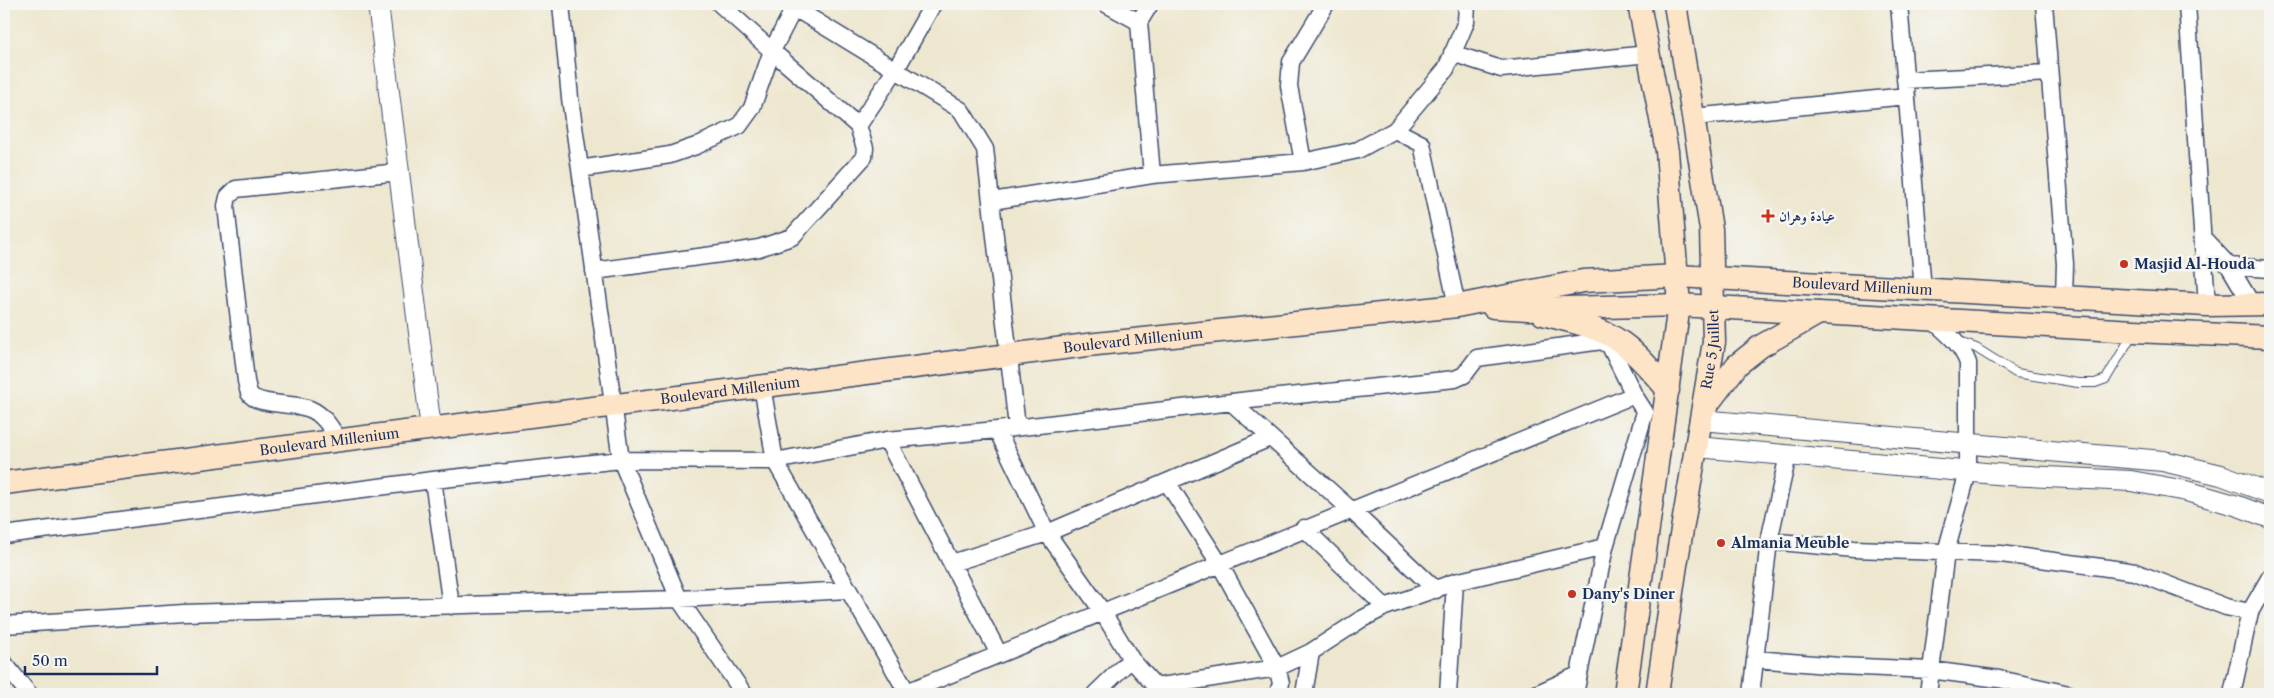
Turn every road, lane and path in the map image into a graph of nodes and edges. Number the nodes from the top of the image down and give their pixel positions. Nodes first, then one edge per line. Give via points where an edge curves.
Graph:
1 (378, 4) edge
2 (561, 4) edge
3 (720, 4) edge
4 (933, 4) edge
5 (1106, 4) edge
6 (1150, 4) edge
7 (1326, 4) edge
8 (1467, 4) edge
9 (1639, 4) edge
10 (1676, 4) edge
11 (1899, 4) edge
12 (2044, 4) edge
13 (2187, 4) edge
14 (791, 6) edge
15 (1139, 22) junction
16 (772, 52) junction
17 (1452, 53) junction
18 (1648, 54) junction
19 (896, 69) junction
20 (2050, 72) junction
21 (1906, 88) junction
22 (1693, 117) junction
23 (858, 126) junction
24 (1395, 130) junction
25 (1303, 162) junction
26 (580, 169) junction
27 (399, 172) junction
28 (1152, 176) junction
29 (992, 201) junction
30 (2203, 238) junction
31 (2230, 266) junction
32 (2270, 269) edge
33 (594, 271) junction
34 (1677, 276) junction
35 (1712, 278) junction
36 (1922, 290) junction
37 (2064, 296) junction
38 (1679, 305) junction
39 (2207, 305) junction
40 (2262, 305) edge
41 (1458, 306) junction
42 (1713, 306) junction
43 (1528, 309) junction
44 (1819, 313) junction
45 (1932, 320) junction
46 (2134, 331) junction
47 (2270, 336) edge
48 (1956, 341) junction
49 (1007, 355) junction
50 (762, 386) junction
51 (1634, 394) junction
52 (1231, 402) junction
53 (613, 405) junction
54 (1659, 405) junction
55 (1702, 415) junction
56 (1017, 427) junction
57 (431, 428) junction
58 (997, 430) junction
59 (1270, 438) junction
60 (339, 440) junction
61 (887, 440) junction
62 (1967, 443) junction
63 (1696, 447) junction
64 (1788, 455) junction
65 (621, 460) junction
66 (775, 461) junction
67 (1968, 472) junction
68 (433, 480) junction
69 (1167, 482) junction
70 (4, 483) edge
71 (2270, 493) edge
72 (1350, 509) junction
73 (2270, 518) edge
74 (1304, 528) junction
75 (1047, 533) junction
76 (4, 535) edge
77 (1769, 542) junction
78 (1605, 547) junction
79 (1946, 552) junction
80 (952, 563) junction
81 (1218, 563) junction
82 (2270, 577) edge
83 (1456, 582) junction
84 (848, 590) junction
85 (1436, 590) junction
86 (679, 599) junction
87 (451, 606) junction
88 (1385, 607) junction
89 (1102, 611) junction
90 (2250, 612) junction
91 (4, 625) edge
92 (1311, 652) junction
93 (999, 654) junction
94 (1131, 659) junction
95 (1755, 659) junction
96 (4, 663) edge
97 (1277, 668) junction
98 (1930, 670) junction
99 (1578, 675) junction
100 (1159, 691) edge
101 (907, 693) edge
102 (29, 694) edge
103 (744, 694) edge
104 (1095, 694) edge
105 (1278, 694) edge
106 (1304, 694) edge
107 (1448, 694) edge
108 (1536, 694) edge
109 (1575, 694) edge
110 (1625, 694) edge
111 (1658, 694) edge
112 (1751, 694) edge
113 (1928, 694) edge
114 (2069, 694) edge
115 (2232, 694) edge

1 - 27 street
2 - 26 street
3 - 16 street
4 - 19 street
5 - 15 street
6 - 15 street
7 - 25 street via 1291,62 1289,86
8 - 17 street via 1466,22
9 - 18 main road
10 - 22 main road, Rue 5 Juillet
11 - 21 street
12 - 20 street
13 - 30 street
14 - 16 street
14 - 19 street
15 - 28 street
16 - 23 street
16 - 26 street via 752,108 739,126 670,154
17 - 18 street via 1501,69
17 - 24 street via 1446,69
18 - 34 main road via 1667,151
19 - 23 street
19 - 29 street via 961,110 986,149
20 - 21 street
20 - 37 street via 2065,264
21 - 22 street
21 - 36 street
22 - 35 main road, Rue 5 Juillet via 1711,229
23 - 33 street via 865,148 864,157 792,237 759,248
24 - 25 street via 1358,150
24 - 41 street via 1422,144
25 - 28 street
26 - 33 street
27 - 57 street
27 - 60 street via 236,189 228,196 227,221 250,393 264,402 309,408 325,419
28 - 29 street
29 - 49 street
30 - 31 street
30 - 39 street
31 - 32 street
31 - 40 street
33 - 53 street
34 - 35 main road, Boulevard Millenium
34 - 38 main road
34 - 41 main road, Boulevard Millenium via 1584,281
35 - 36 main road, Boulevard Millenium
35 - 42 main road, Rue 5 Juillet
36 - 37 main road, Boulevard Millenium
37 - 39 main road, Boulevard Millenium
38 - 42 main road, Boulevard Millenium
38 - 43 main road, Boulevard Millenium
38 - 54 main road
39 - 40 main road, Boulevard Millenium
41 - 43 main road, Boulevard Millenium
41 - 49 main road, Boulevard Millenium
42 - 44 main road, Boulevard Millenium
42 - 55 main road, Rue 5 Juillet via 1714,342
43 - 54 main road via 1621,342 1639,358
44 - 45 main road, Boulevard Millenium
44 - 55 main road via 1761,346 1737,365
45 - 46 main road, Boulevard Millenium
45 - 48 street
46 - 47 main road, Boulevard Millenium
46 - 48 lane via 2106,379 2094,383 2016,374 1976,348
48 - 62 street via 1964,350 1968,364
49 - 50 main road, Boulevard Millenium
49 - 56 street
50 - 53 main road, Boulevard Millenium
50 - 66 street
51 - 52 street via 1610,346 1602,340 1477,358 1464,375 1455,379
51 - 54 street
51 - 72 street
52 - 56 street
52 - 59 street
53 - 57 main road, Boulevard Millenium
53 - 65 street
54 - 78 street
54 - 110 main road
55 - 62 street
55 - 63 main road, Rue 5 Juillet
56 - 58 street
57 - 60 main road, Boulevard Millenium
58 - 61 street
58 - 75 street
59 - 69 street
59 - 72 street
60 - 70 main road, Boulevard Millenium
61 - 66 street
61 - 80 street
62 - 67 street
62 - 71 street via 2163,461
63 - 64 street
63 - 111 main road, Rue 5 Juillet
64 - 67 street
64 - 77 street
65 - 66 street
65 - 68 street
65 - 86 street
66 - 84 street
67 - 73 street via 2131,480 2186,491
67 - 79 street
68 - 76 street
68 - 87 street
69 - 75 street
69 - 81 street
72 - 74 street
72 - 85 street
74 - 81 street
74 - 88 street
75 - 80 street
75 - 89 street
77 - 79 street
77 - 95 street
78 - 83 street
78 - 99 street
79 - 90 street via 2001,554 2135,572 2226,607
79 - 98 street
80 - 93 street
81 - 89 street
81 - 97 street
82 - 90 street
83 - 85 street
83 - 107 street
84 - 86 street
84 - 101 street
85 - 88 street
86 - 87 street
86 - 103 street
87 - 91 street via 184,613
88 - 92 street
89 - 93 street
89 - 94 street
90 - 115 street
92 - 97 street
92 - 106 street
93 - 101 street
94 - 100 street
94 - 104 street
95 - 98 street
95 - 112 street
96 - 102 street
97 - 100 street
97 - 105 street via 1281,683
98 - 113 street
98 - 114 street via 1999,679
99 - 108 street
99 - 109 street

